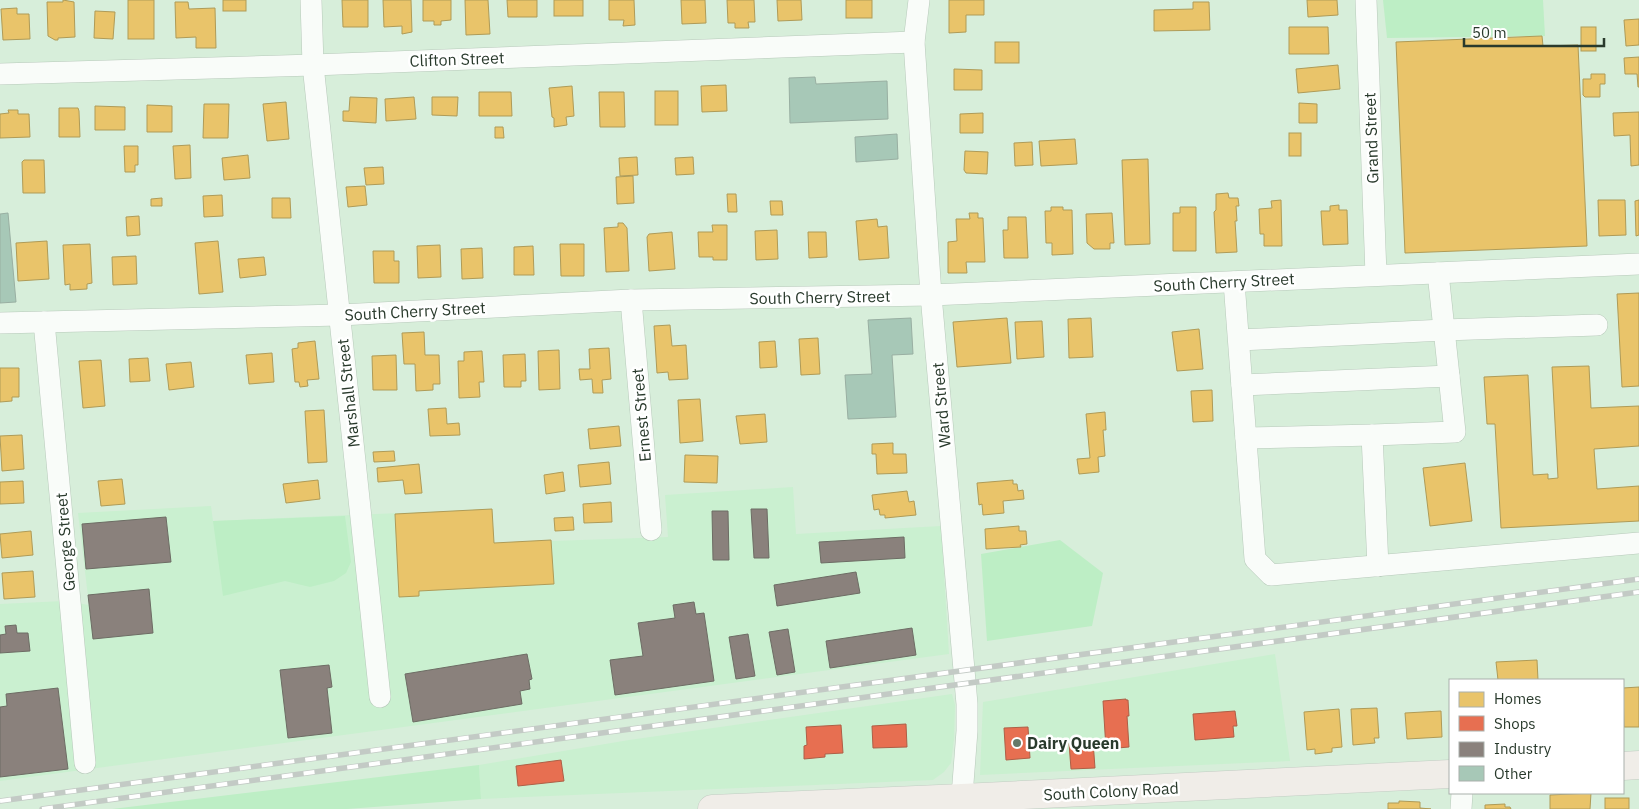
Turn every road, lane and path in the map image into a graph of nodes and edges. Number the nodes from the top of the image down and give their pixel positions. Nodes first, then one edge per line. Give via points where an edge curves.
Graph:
1 (311, 0) edge
2 (919, 0) edge
3 (1366, 0) edge
4 (914, 42) junction
5 (312, 65) junction
6 (0, 74) edge
7 (1639, 264) edge
8 (1438, 272) junction
9 (1376, 275) junction
10 (1234, 282) junction
11 (932, 295) junction
12 (632, 300) junction
13 (340, 314) junction
14 (44, 322) junction
15 (0, 323) edge
16 (1597, 326) dead end
17 (1444, 330) junction
18 (1239, 340) junction
19 (1449, 376) junction
20 (1242, 385) junction
21 (1372, 435) junction
22 (1246, 438) junction
23 (652, 530) dead end
24 (1639, 543) edge
25 (1378, 566) junction
26 (380, 697) dead end
27 (86, 763) dead end
28 (1639, 765) edge
29 (1624, 766) edge
30 (1449, 774) edge
31 (1462, 794) edge
32 (961, 804) edge
33 (761, 808) edge
34 (712, 809) edge
35 (1461, 809) edge

1 - 5 street, Marshall Street
2 - 4 street, Ward Street
3 - 9 street, Grand Street
4 - 5 street, Clifton Street
4 - 11 street, Ward Street
5 - 6 street, Clifton Street
5 - 13 street, Marshall Street
7 - 8 street, South Cherry Street
8 - 9 street, South Cherry Street
8 - 17 street
9 - 10 street, South Cherry Street
10 - 11 street, South Cherry Street
10 - 18 street
11 - 12 street, South Cherry Street
11 - 32 street, Ward Street via 967,704
12 - 13 street, South Cherry Street
12 - 23 street, Ernest Street
13 - 14 street, South Cherry Street
13 - 26 street, Marshall Street
14 - 15 street, South Cherry Street
14 - 27 street, George Street
16 - 17 street
17 - 18 street
17 - 19 street
18 - 20 street
19 - 20 street
19 - 21 street via 1455,432
20 - 22 street
21 - 22 street
21 - 25 street
22 - 25 street via 1255,559 1271,575
24 - 25 street
28 - 29 main road
30 - 32 main road, South Colony Road
31 - 35 street
32 - 33 main road, South Colony Road
33 - 34 main road, South Colony Road

